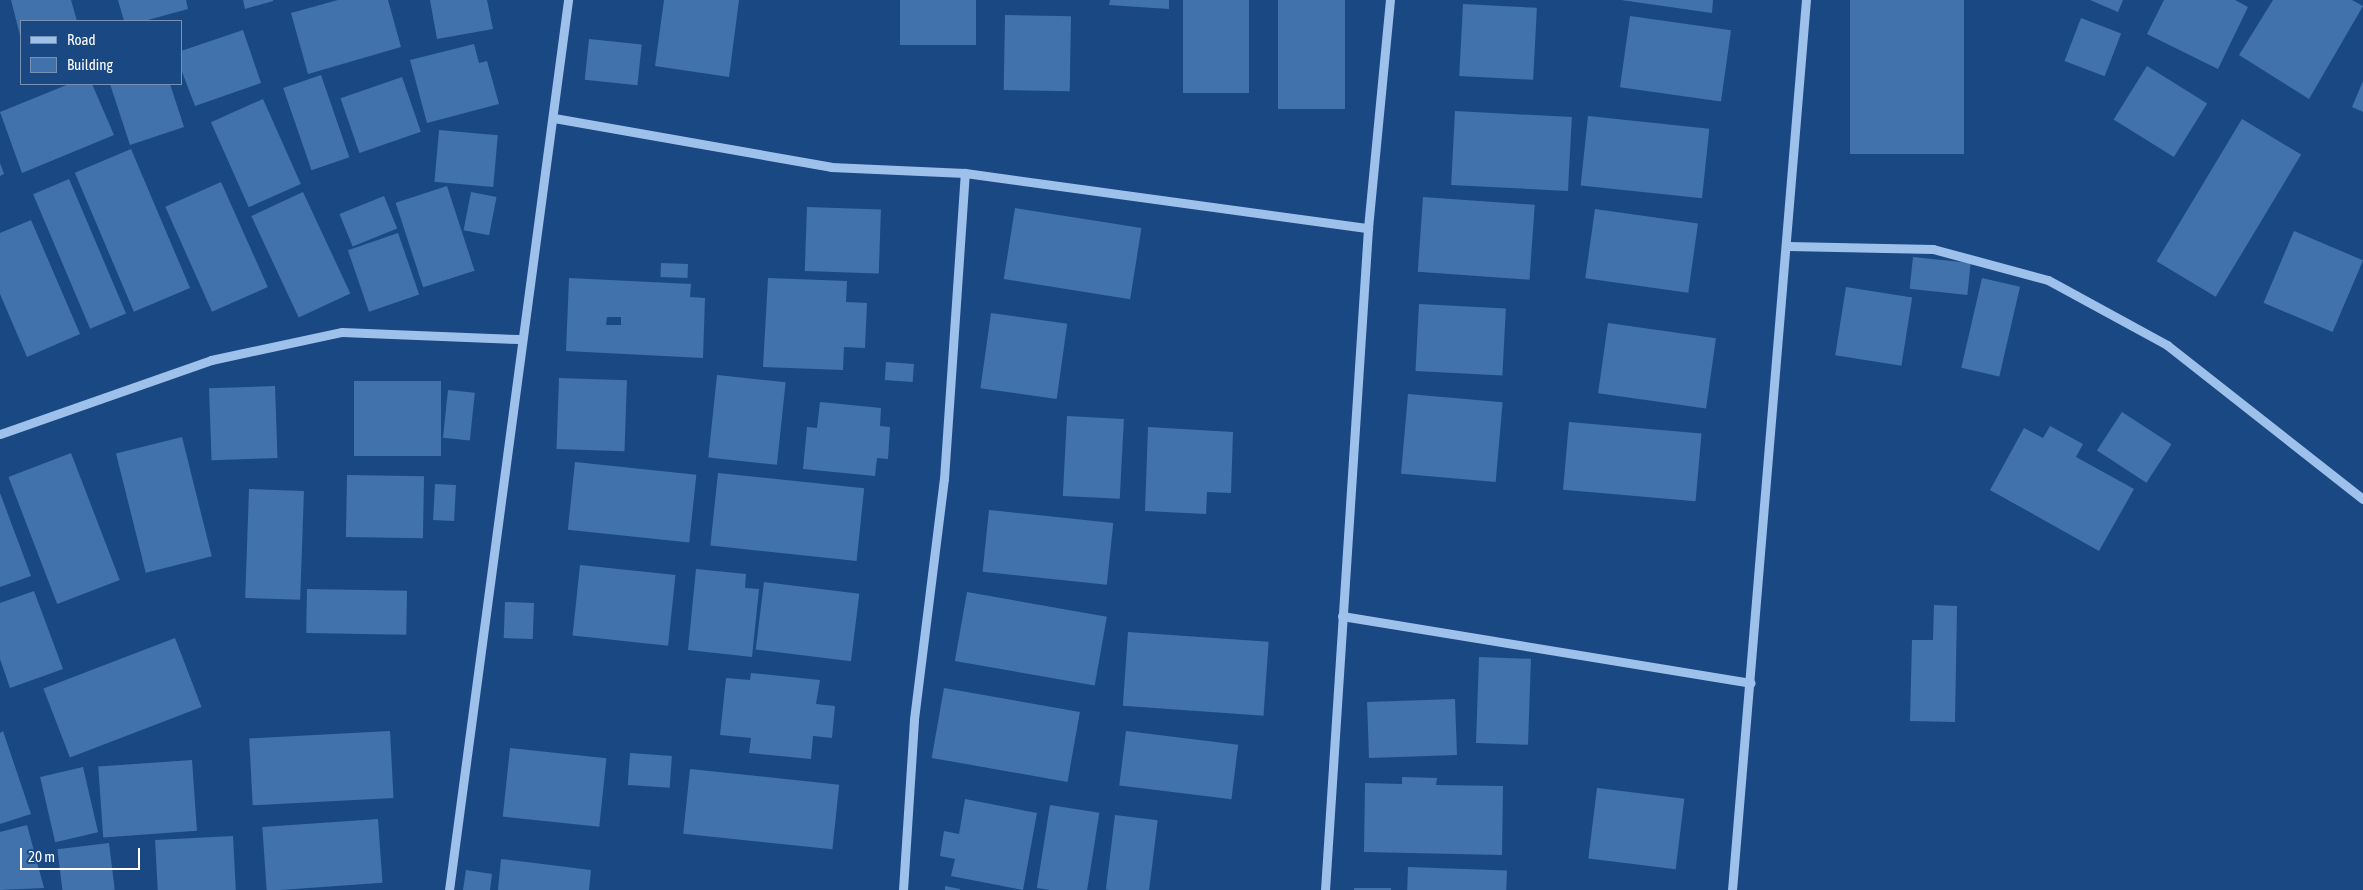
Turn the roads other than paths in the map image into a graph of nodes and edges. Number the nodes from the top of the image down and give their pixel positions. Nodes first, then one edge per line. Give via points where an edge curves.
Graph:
1 (568, 0) edge
2 (1390, 0) edge
3 (1806, 0) edge
4 (554, 118) junction
5 (965, 173) junction
6 (1368, 228) junction
7 (1788, 246) junction
8 (519, 339) junction
9 (0, 434) edge
10 (2363, 499) edge
11 (1342, 616) junction
12 (1751, 683) junction
13 (449, 890) edge
14 (903, 890) edge
15 (1325, 890) edge
16 (1732, 890) edge

1 - 4 street
2 - 6 street
3 - 7 street
4 - 5 street via 831,167
4 - 8 street
5 - 6 street
5 - 14 street via 944,479 914,719
6 - 11 street
7 - 10 street via 1933,249 2048,280 2166,345
7 - 12 street
8 - 9 street via 342,332 210,360
8 - 13 street
11 - 12 street
11 - 15 street
12 - 16 street

